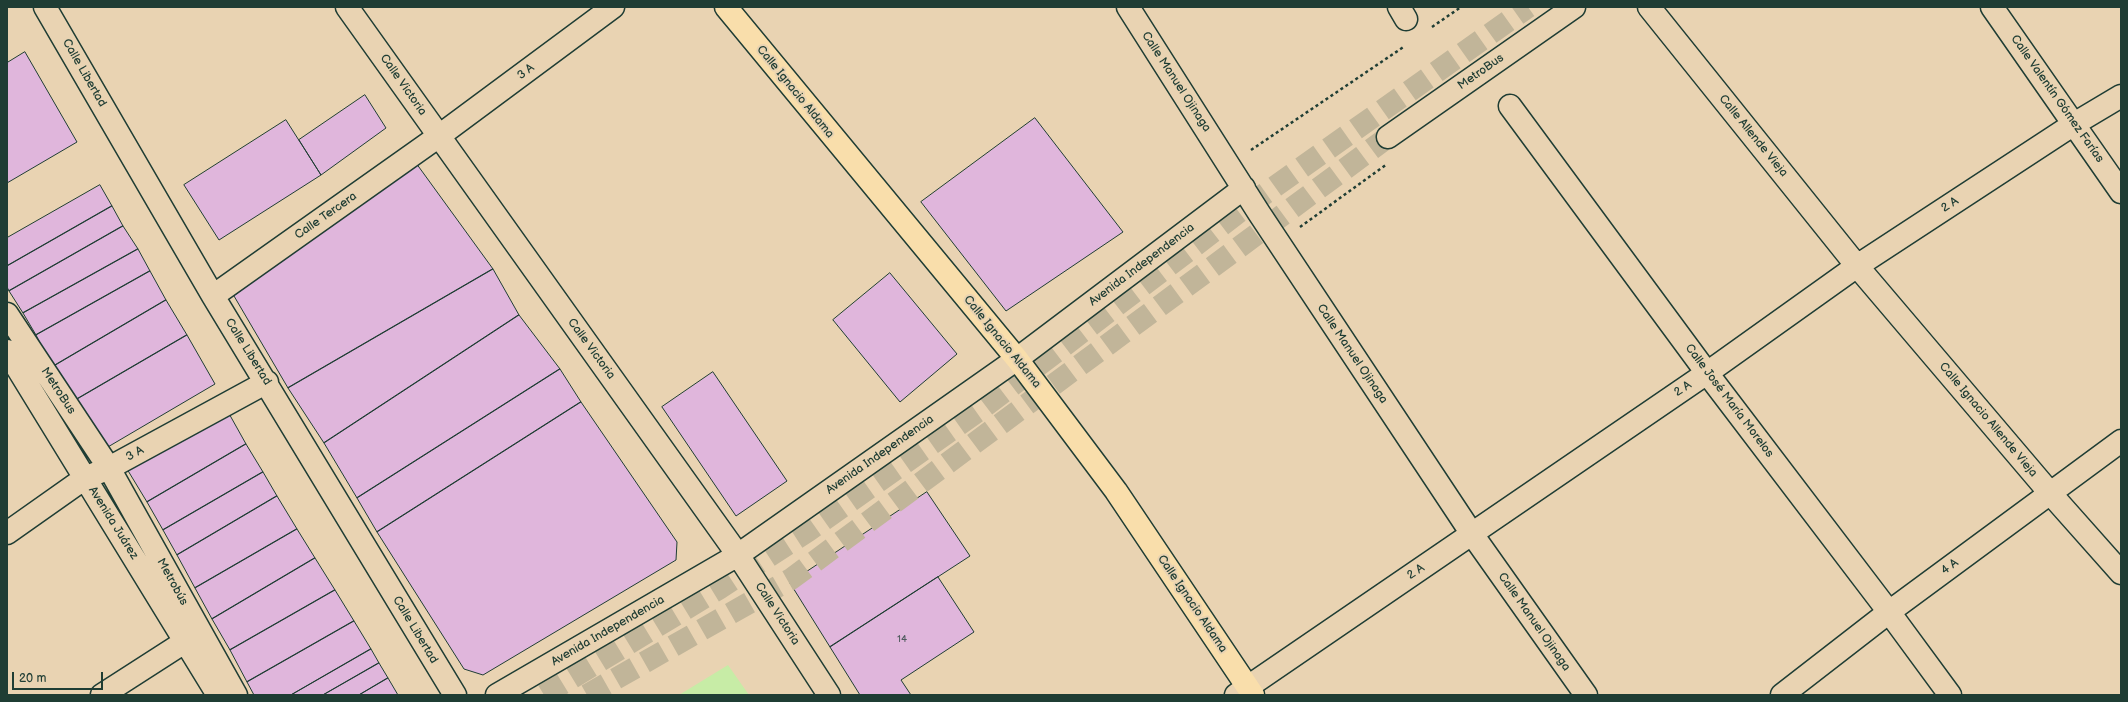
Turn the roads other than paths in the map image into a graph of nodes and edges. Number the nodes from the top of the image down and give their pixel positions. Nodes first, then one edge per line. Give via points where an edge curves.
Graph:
1 (45, 7) edge
2 (347, 7) edge
3 (612, 7) edge
4 (726, 7) edge
5 (1128, 7) edge
6 (1574, 7) edge
7 (1649, 7) edge
8 (1992, 7) edge
9 (2121, 96) edge
10 (1510, 106) dead end
11 (2074, 124) junction
12 (439, 136) junction
13 (1388, 138) tunnel mouth
14 (1244, 188) junction
15 (2121, 192) edge
16 (1857, 266) junction
17 (214, 296) junction
18 (7, 314) edge
19 (7, 351) edge
20 (1017, 358) junction
21 (1707, 373) junction
22 (267, 382) junction
23 (2121, 441) edge
24 (109, 468) junction
25 (85, 478) junction
26 (2050, 493) junction
27 (7, 533) edge
28 (1472, 534) junction
29 (738, 555) junction
30 (2121, 573) edge
31 (1889, 612) junction
32 (186, 641) junction
33 (1246, 692) edge
34 (102, 695) edge
35 (218, 695) edge
36 (236, 695) edge
37 (454, 695) edge
38 (497, 695) edge
39 (829, 695) edge
40 (1586, 695) edge
41 (1782, 695) edge
42 (1950, 695) edge

1 - 17 street, Calle Libertad
2 - 12 street, Calle Victoria
3 - 12 street, 3 A
4 - 20 main road, Calle Ignacio Aldama
5 - 14 street, Calle Manuel Ojinaga
6 - 13 street, MetroBus
7 - 16 street, Calle Allende Vieja
8 - 11 street, Calle Valentín Gómez Farías
9 - 11 street, 2 A
10 - 21 street, Calle José María Morelos
11 - 15 street, Calle Valentín Gómez Farías
11 - 16 street, 2 A
12 - 17 street, Calle Tercera
12 - 29 street, Calle Victoria
14 - 20 street, Avenida Independencia
14 - 28 street, Calle Manuel Ojinaga
16 - 21 street, 2 A
16 - 26 street, Calle Ignacio Allende Vieja
17 - 22 street, Calle Libertad
18 - 24 street, MetroBus
19 - 25 street, Avenida Juárez
20 - 29 street, Avenida Independencia
20 - 33 main road, Calle Ignacio Aldama via 1116,491
21 - 28 street, 2 A
21 - 31 street, Calle José María Morelos
22 - 24 street, 3 A
22 - 37 street, Calle Libertad
23 - 26 street, 4 A
24 - 25 street, 3 A
24 - 36 street, Metrobús
25 - 27 street, 3 A
25 - 32 street, Avenida Juárez
26 - 30 street, Calle Ignacio Allende Vieja
26 - 31 street, 4 A
28 - 33 street, 2 A
28 - 40 street, Calle Manuel Ojinaga
29 - 38 street, Avenida Independencia
29 - 39 street, Calle Victoria
31 - 41 street, 4 A
31 - 42 street, Calle José María Morelos
32 - 34 street
32 - 35 street, Avenida Juárez

